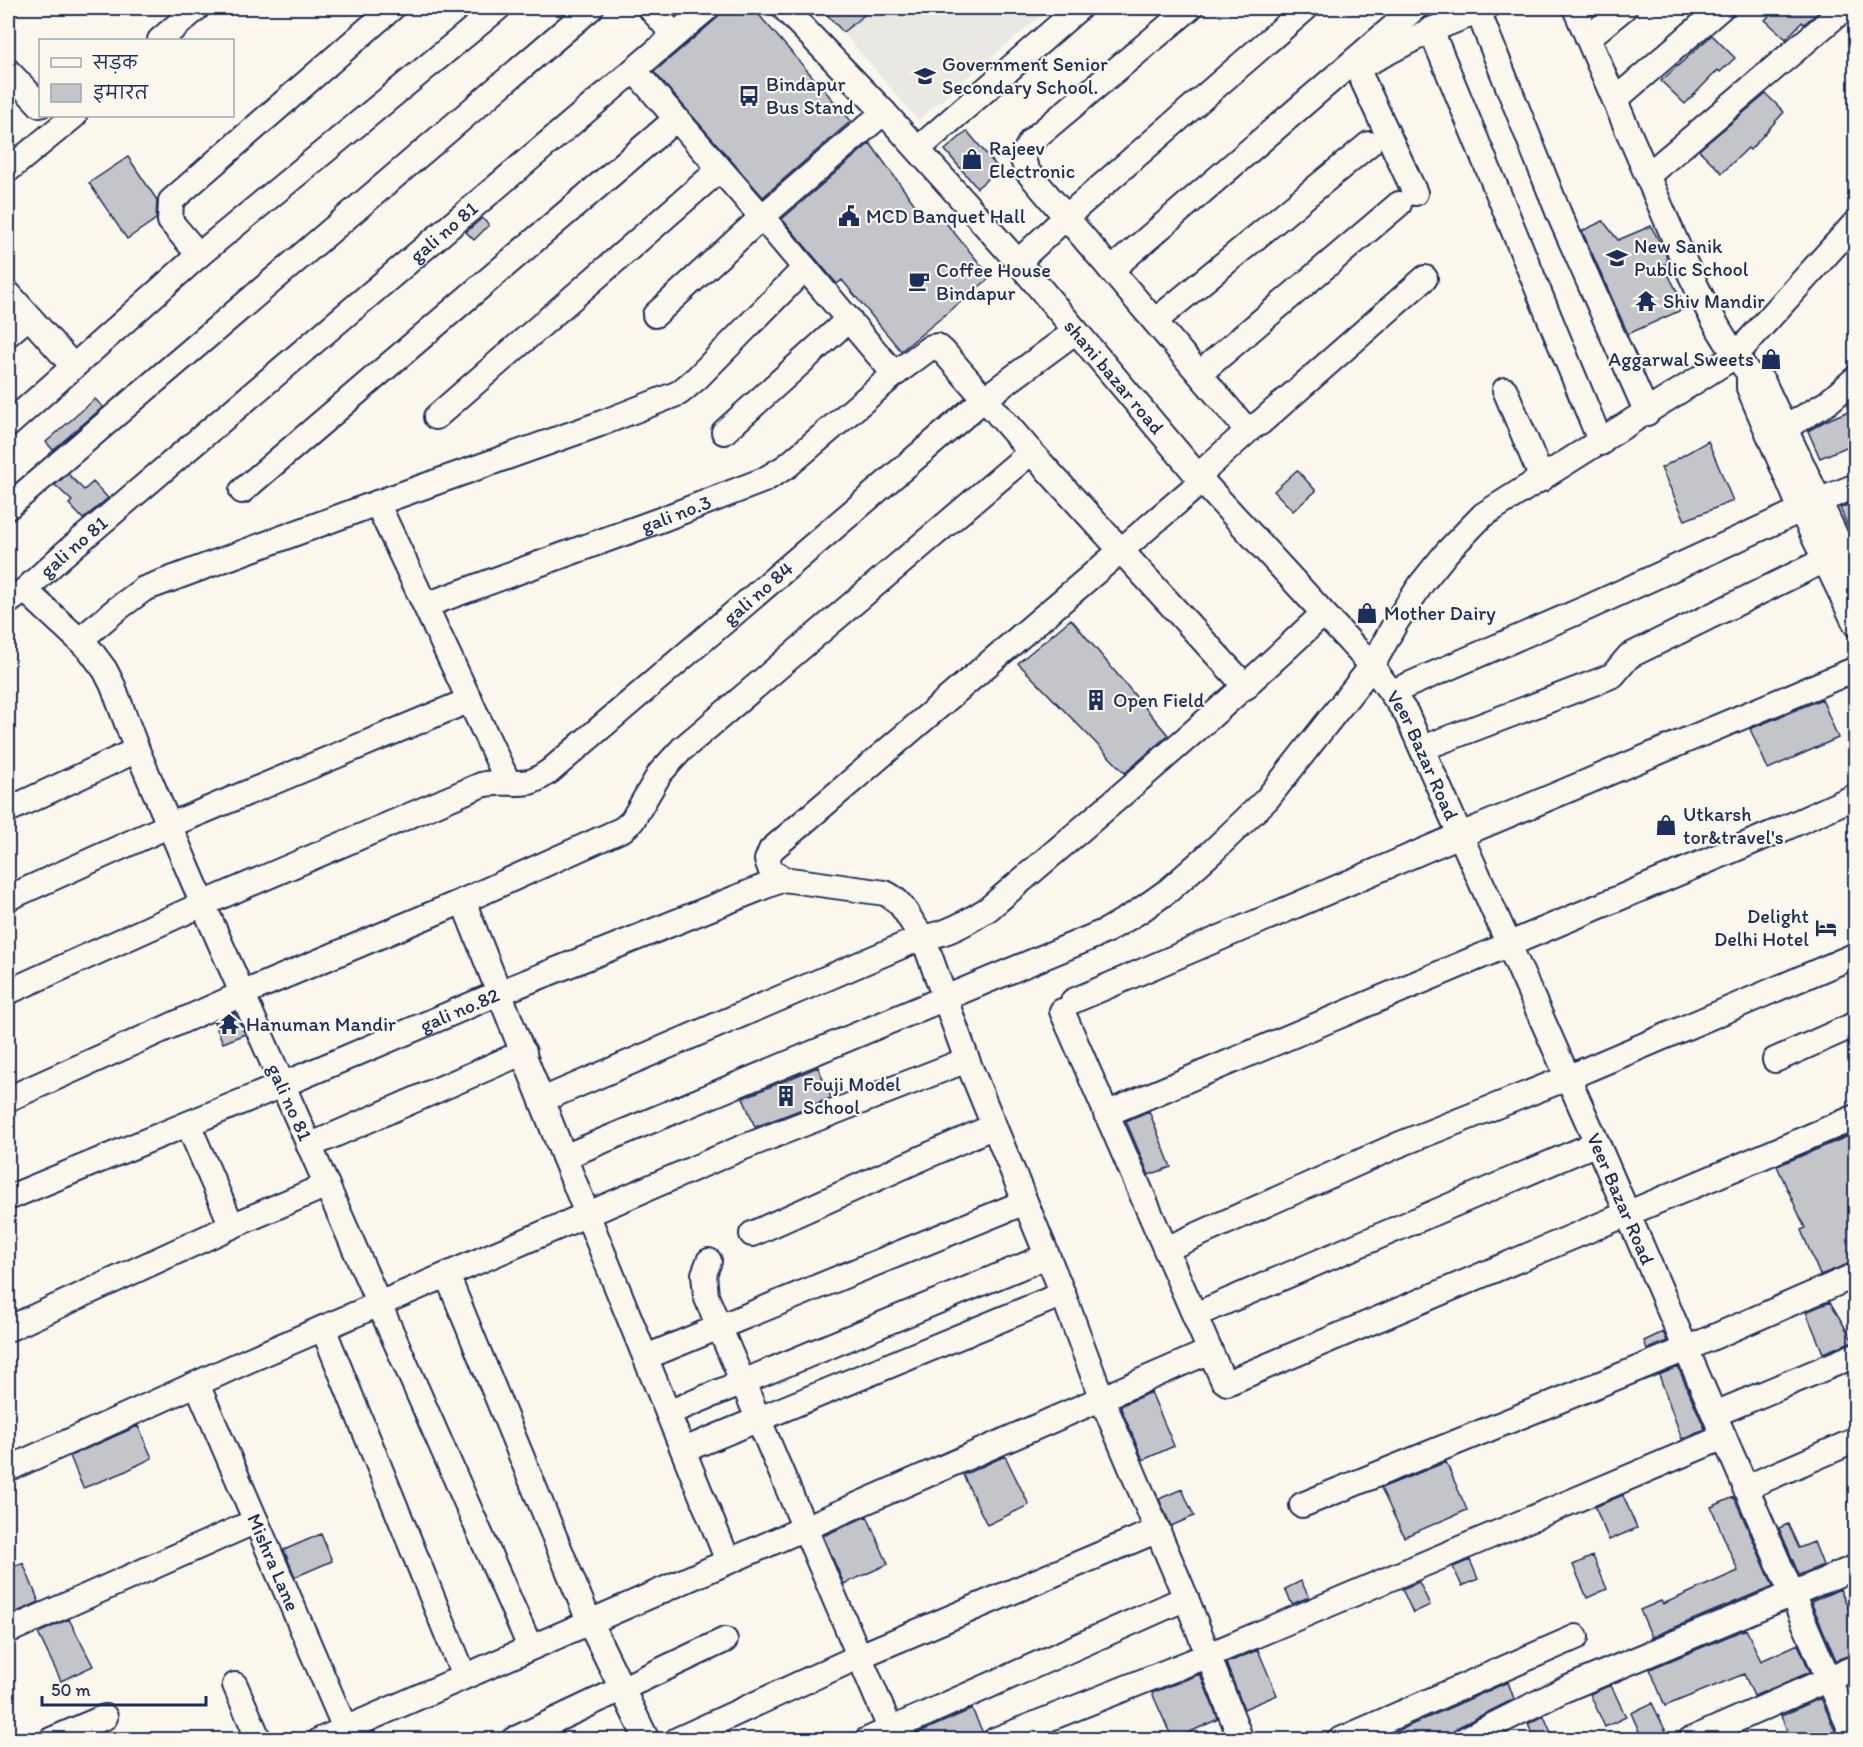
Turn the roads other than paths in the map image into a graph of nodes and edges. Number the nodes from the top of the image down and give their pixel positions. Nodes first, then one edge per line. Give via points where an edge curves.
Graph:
1 (197, 8) edge
2 (392, 8) edge
3 (498, 8) edge
4 (591, 8) edge
5 (650, 8) edge
6 (707, 8) edge
7 (784, 8) edge
8 (1079, 8) edge
9 (1190, 8) edge
10 (1306, 8) edge
11 (1415, 8) edge
12 (1575, 8) edge
13 (1624, 8) edge
14 (1721, 8) edge
15 (1845, 8) edge
16 (1482, 9) edge
17 (1431, 30) junction
18 (674, 35) junction
19 (1588, 38) junction
20 (160, 39) edge
21 (634, 70) junction
22 (8, 71) edge
23 (1616, 99) junction
24 (39, 104) edge
25 (884, 112) junction
26 (62, 119) edge
27 (676, 119) junction
28 (1370, 144) dead end
29 (918, 150) junction
30 (720, 169) junction
31 (8, 171) edge
32 (1648, 175) junction
33 (762, 217) junction
34 (1066, 217) junction
35 (1856, 222) edge
36 (199, 255) junction
37 (1018, 262) junction
38 (805, 268) junction
39 (1111, 270) junction
40 (1425, 278) dead end
41 (8, 293) edge
42 (655, 315) dead end
43 (28, 316) junction
44 (849, 319) junction
45 (1155, 321) junction
46 (1076, 331) junction
47 (8, 334) edge
48 (1742, 365) junction
49 (73, 366) junction
50 (896, 373) junction
51 (1200, 373) junction
52 (1856, 378) edge
53 (1505, 390) dead end
54 (984, 399) junction
55 (1647, 413) junction
56 (436, 417) dead end
57 (8, 425) edge
58 (1252, 427) junction
59 (1785, 428) junction
60 (724, 432) dead end
61 (1601, 443) junction
62 (1030, 452) junction
63 (1200, 478) junction
64 (1542, 479) junction
65 (1856, 486) edge
66 (242, 491) dead end
67 (377, 503) junction
68 (1810, 506) junction
69 (8, 507) edge
70 (1119, 550) junction
71 (1841, 553) edge
72 (1856, 579) edge
73 (16, 596) edge
74 (426, 604) junction
75 (1323, 614) junction
76 (1856, 625) edge
77 (80, 640) junction
78 (1372, 666) junction
79 (1856, 669) edge
80 (1246, 687) junction
81 (1392, 692) junction
82 (470, 700) junction
83 (1423, 748) junction
84 (137, 750) junction
85 (518, 782) junction
86 (1856, 796) edge
87 (8, 810) edge
88 (170, 825) junction
89 (1461, 835) junction
90 (783, 879) junction
91 (8, 896) edge
92 (463, 902) junction
93 (203, 904) junction
94 (923, 937) junction
95 (1510, 945) junction
96 (1856, 954) edge
97 (8, 992) edge
98 (244, 993) junction
99 (499, 993) junction
100 (945, 998) junction
101 (1856, 1024) edge
102 (524, 1052) junction
103 (967, 1060) junction
104 (1775, 1060) dead end
105 (1566, 1078) junction
106 (282, 1085) junction
107 (8, 1099) edge
108 (542, 1100) junction
109 (1106, 1114) junction
110 (1856, 1117) edge
111 (188, 1124) junction
112 (994, 1126) junction
113 (1597, 1143) junction
114 (309, 1146) junction
115 (564, 1157) junction
116 (327, 1185) junction
117 (8, 1198) edge
118 (1025, 1203) junction
119 (588, 1214) junction
120 (1627, 1214) junction
121 (232, 1226) junction
122 (752, 1234) dead end
123 (1166, 1249) junction
124 (1047, 1256) junction
125 (709, 1261) dead end
126 (447, 1275) junction
127 (1856, 1275) edge
128 (1063, 1294) junction
129 (379, 1304) junction
130 (1195, 1315) junction
131 (720, 1327) junction
132 (323, 1328) junction
133 (8, 1329) edge
134 (1686, 1349) junction
135 (1210, 1351) junction
136 (1856, 1354) edge
137 (646, 1357) junction
138 (744, 1381) junction
139 (197, 1384) junction
140 (1102, 1399) junction
141 (668, 1413) junction
142 (1715, 1414) junction
143 (759, 1419) junction
144 (1724, 1437) junction
145 (1856, 1440) edge
146 (684, 1450) junction
147 (8, 1469) edge
148 (1745, 1488) junction
149 (1302, 1505) dead end
150 (256, 1521) junction
151 (806, 1527) junction
152 (1158, 1530) junction
153 (728, 1561) junction
154 (1856, 1567) edge
155 (1792, 1595) junction
156 (1186, 1598) junction
157 (590, 1621) junction
158 (8, 1631) edge
159 (1576, 1637) dead end
160 (725, 1640) dead end
161 (530, 1647) junction
162 (1209, 1655) junction
163 (860, 1656) junction
164 (1856, 1667) edge
165 (464, 1676) junction
166 (1828, 1679) junction
167 (235, 1685) dead end
168 (623, 1689) junction
169 (105, 1717) dead end
170 (348, 1734) edge
171 (893, 1734) edge
172 (1855, 1736) edge
173 (51, 1740) edge
174 (259, 1740) edge
175 (320, 1740) edge
176 (513, 1740) edge
177 (647, 1740) edge
178 (677, 1740) edge
179 (867, 1740) edge
180 (995, 1740) edge
181 (1240, 1740) edge
182 (1340, 1740) edge
183 (1464, 1740) edge
184 (1690, 1740) edge

1 - 20 street
2 - 36 street via 171,201 170,221
3 - 36 street
4 - 69 street
5 - 18 street
6 - 18 street, gali no 81
7 - 25 street, shani bazar road
8 - 29 street
9 - 34 street via 1025,149 1022,157 1027,171
10 - 34 street
11 - 39 street
12 - 19 street
13 - 19 street
14 - 23 street
15 - 32 street
16 - 17 street
16 - 55 street via 1559,214
17 - 51 street via 1358,68 1407,198
17 - 61 street
18 - 21 street, gali no 81
19 - 23 street
21 - 27 street
21 - 73 street, gali no 81
22 - 24 street
23 - 32 street
25 - 29 street, shani bazar road
25 - 33 street
26 - 31 street
27 - 30 street
27 - 66 street
28 - 45 street
29 - 37 street, shani bazar road
30 - 33 street
30 - 56 street
32 - 48 street via 1702,299
33 - 38 street
33 - 42 street
34 - 37 street
34 - 39 street
35 - 48 street
36 - 49 street
37 - 46 street, shani bazar road
38 - 44 street
38 - 67 street via 679,393
39 - 45 street
40 - 58 street
41 - 43 street
43 - 47 street
43 - 49 street
44 - 50 street
44 - 60 street
45 - 51 street
46 - 54 street, gali no 84
46 - 63 street, shani bazar road
48 - 55 street
48 - 59 street via 1762,382
48 - 68 street via 1749,388
49 - 57 street
50 - 54 street, gali no.3 via 924,350 937,346
50 - 74 street, gali no.3 via 787,466 764,480
51 - 58 street via 1241,423
52 - 59 street via 1827,403
53 - 64 street
54 - 62 street
54 - 85 street, gali no 84 via 550,771
55 - 61 street
58 - 63 street
59 - 68 street
61 - 64 street
62 - 70 street
62 - 92 street via 682,749 660,773 632,821 623,829
63 - 70 street
63 - 75 street, shani bazar road
64 - 78 street via 1484,515 1447,552 1396,622
65 - 68 street
67 - 74 street
67 - 77 street via 144,590
68 - 71 street
68 - 81 street
70 - 80 street
70 - 90 street via 771,850 767,860 771,871
71 - 72 street
71 - 76 street
71 - 83 street via 1629,656 1613,675
73 - 77 street, gali no 81
74 - 82 street
75 - 78 street, Veer Bazar Road
75 - 80 street
77 - 84 street, gali no 81 via 105,670
78 - 81 street, Veer Bazar Road
78 - 100 street via 1267,799 1169,890 1106,931
79 - 89 street
80 - 94 street via 988,909 946,932
81 - 83 street, Veer Bazar Road
82 - 85 street
82 - 88 street
83 - 89 street, Veer Bazar Road
84 - 87 street
84 - 88 street, gali no 81
85 - 93 street via 481,785
86 - 95 street
88 - 91 street
88 - 93 street, gali no 81
89 - 95 street, Veer Bazar Road
89 - 109 street via 1067,1006
90 - 94 street via 885,893 903,905
90 - 99 street, gali no.82
92 - 98 street
92 - 99 street
93 - 97 street
93 - 98 street, gali no 81
94 - 100 street
94 - 108 street
95 - 105 street, Veer Bazar Road
95 - 109 street
96 - 105 street
98 - 106 street, gali no 81
98 - 107 street
99 - 102 street
99 - 106 street, gali no.82
100 - 103 street
100 - 115 street
101 - 104 street
102 - 108 street
102 - 114 street
103 - 112 street
103 - 119 street via 739,1149
105 - 113 street, Veer Bazar Road
105 - 123 street via 1398,1145
106 - 111 street, gali no.82
106 - 114 street, gali no 81
108 - 115 street
109 - 123 street
110 - 120 street
111 - 117 street, gali no.82
111 - 121 street
112 - 118 street
112 - 122 street
113 - 120 street, Veer Bazar Road
113 - 130 street
114 - 116 street, gali no 81
115 - 119 street
116 - 121 street
116 - 129 street, gali no 81
118 - 124 street
118 - 131 street
119 - 126 street
119 - 137 street
120 - 134 street, Veer Bazar Road
120 - 135 street via 1234,1382 1223,1380
121 - 133 street
123 - 130 street
124 - 128 street
124 - 138 street
125 - 131 street via 704,1274 706,1296
126 - 129 street
126 - 157 street
127 - 134 street
128 - 140 street
128 - 143 street
129 - 132 street
129 - 161 street, gali no 81
130 - 135 street
131 - 137 street
131 - 138 street
132 - 139 street
132 - 165 street
134 - 142 street, Veer Bazar Road
134 - 149 street
135 - 140 street
136 - 142 street
137 - 141 street
138 - 141 street
138 - 143 street
139 - 147 street
139 - 150 street, Mishra Lane
140 - 151 street
140 - 152 street
141 - 146 street
142 - 144 street, Veer Bazar Road
143 - 146 street
143 - 151 street
144 - 148 street, Veer Bazar Road
144 - 162 street
145 - 148 street
146 - 153 street
148 - 155 street, Veer Bazar Road
150 - 158 street
150 - 170 street, Mishra Lane
151 - 153 street
151 - 163 street
152 - 156 street
152 - 163 street
153 - 157 street
154 - 155 street
155 - 166 street, Veer Bazar Road
155 - 183 street via 1561,1691
156 - 162 street
156 - 171 street
157 - 161 street
157 - 168 street
159 - 182 street
160 - 168 street
161 - 165 street
162 - 180 street
162 - 181 street
163 - 171 street
163 - 178 street
164 - 166 street
165 - 170 street
166 - 172 street, Veer Bazar Road
166 - 184 street
167 - 174 street
168 - 176 street
168 - 177 street
169 - 173 street
170 - 175 street
171 - 179 street

